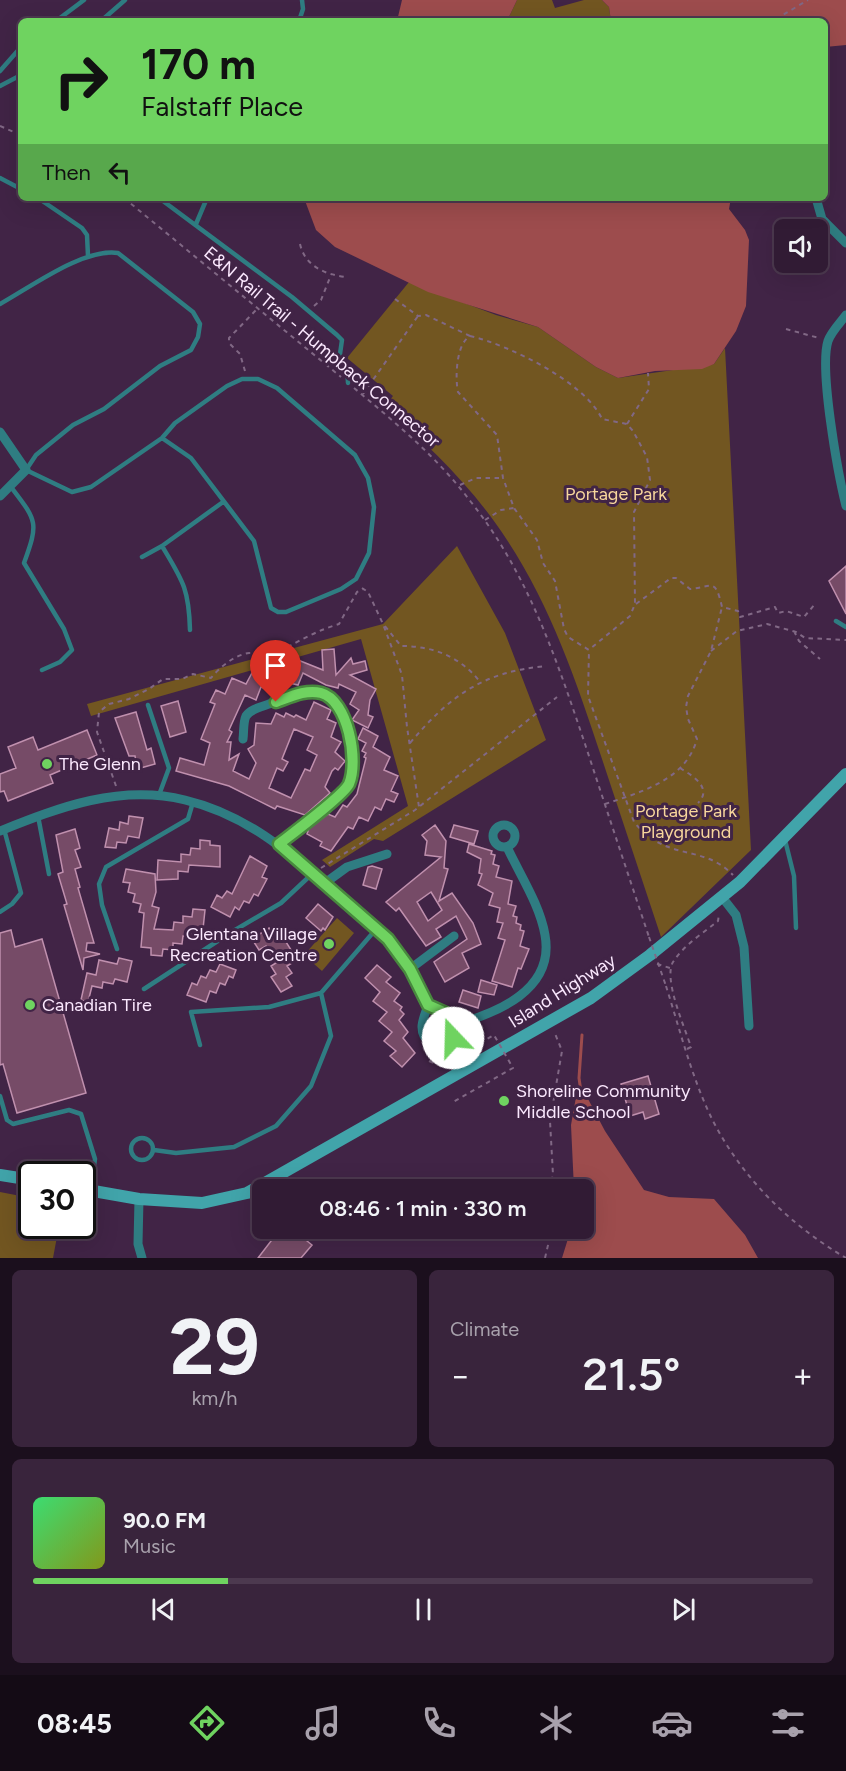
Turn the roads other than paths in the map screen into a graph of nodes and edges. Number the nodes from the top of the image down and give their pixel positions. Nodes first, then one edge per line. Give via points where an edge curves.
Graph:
1 (84, 0) edge
2 (125, 0) edge
3 (302, 0) edge
4 (60, 18) edge
5 (104, 18) edge
6 (299, 18) edge
7 (18, 50) edge
8 (0, 71) edge
9 (18, 77) edge
10 (0, 86) edge
11 (0, 178) edge
12 (18, 187) edge
13 (42, 201) edge
14 (163, 201) edge
15 (206, 201) edge
16 (817, 201) edge
17 (196, 224) junction
18 (846, 243) edge
19 (88, 256) junction
20 (0, 304) edge
21 (846, 315) edge
22 (348, 382) road end
23 (0, 432) edge
24 (162, 438) junction
25 (26, 470) junction
26 (11, 488) junction
27 (0, 496) edge
28 (223, 502) junction
29 (846, 506) edge
30 (162, 546) junction
31 (142, 556) dead end
32 (836, 621) dead end
33 (846, 627) edge
34 (190, 630) dead end
35 (42, 670) dead end
36 (148, 705) dead end
37 (243, 739) dead end
38 (846, 774) edge
39 (159, 795) junction
40 (194, 802) junction
41 (38, 816) junction
42 (2, 830) edge
43 (784, 838) junction
44 (279, 844) junction
45 (507, 847) dead end
46 (387, 854) dead end
47 (314, 873) junction
48 (49, 874) dead end
49 (325, 883) junction
50 (722, 897) junction
51 (0, 912) edge
52 (377, 928) junction
53 (796, 928) dead end
54 (454, 936) dead end
55 (117, 949) dead end
56 (410, 969) junction
57 (144, 989) dead end
58 (321, 993) junction
59 (428, 1005) junction
60 (454, 1025) junction
61 (749, 1026) dead end
62 (200, 1046) dead end
63 (0, 1096) edge
64 (154, 1150) junction
65 (94, 1161) edge
66 (0, 1175) edge
67 (18, 1178) edge
68 (96, 1191) edge
69 (139, 1199) junction
70 (142, 1258) edge

1 - 4 lane
2 - 5 lane
3 - 6 lane
7 - 8 lane
9 - 10 lane
11 - 12 lane
13 - 19 lane via 82,228 87,236
14 - 17 lane
15 - 17 lane
16 - 18 street via 822,219
17 - 22 lane via 342,340 340,354 347,365
19 - 20 lane
19 - 25 lane via 105,251 118,253 193,312 200,324 198,337 190,350 160,366 104,409 73,425 36,455
21 - 29 street via 828,340 825,363
23 - 25 street
24 - 25 lane via 91,487 72,492
24 - 28 lane via 191,458
24 - 28 lane via 175,423 242,379 258,379 277,388 356,455 368,478 374,507 364,567 356,579 341,589 278,612 267,601 254,541
25 - 26 street
26 - 27 street
26 - 35 lane via 34,517 34,536 24,563 64,628 72,650 60,662
28 - 30 lane
30 - 31 lane
30 - 34 lane via 186,585
32 - 33 lane
36 - 39 lane via 169,768
37 - 44 street via 245,717 251,711 298,694 322,693 333,699 345,722 351,756 348,784
38 - 43 main road, Island Highway
39 - 40 street
39 - 41 street via 99,797
40 - 44 street via 239,818
40 - 55 lane via 188,819 106,867 99,884
41 - 42 street
41 - 48 lane
42 - 51 lane via 21,893
43 - 50 main road, Island Highway
43 - 53 lane via 793,869
44 - 47 street
45 - 60 street via 545,933 547,949 542,969 517,1000
46 - 49 street via 347,867
47 - 49 street
47 - 57 lane via 281,903
49 - 52 street
50 - 61 street via 736,915 744,947
50 - 69 main road, Island Highway via 591,998 247,1193 202,1203
52 - 56 street
52 - 58 lane
54 - 56 street
56 - 59 street
58 - 62 lane via 269,1007 191,1012
58 - 64 lane via 331,1036 311,1086 276,1125 234,1147 176,1153
59 - 60 street via 446,1013
59 - 60 street via 422,1027 432,1044 446,1044 453,1038
63 - 65 lane via 7,1120 13,1124 69,1110 81,1114
64 - 64 lane via 147,1138 140,1138 131,1148 132,1155 145,1161
66 - 67 main road
68 - 69 main road, Island Highway
69 - 70 street via 138,1244

